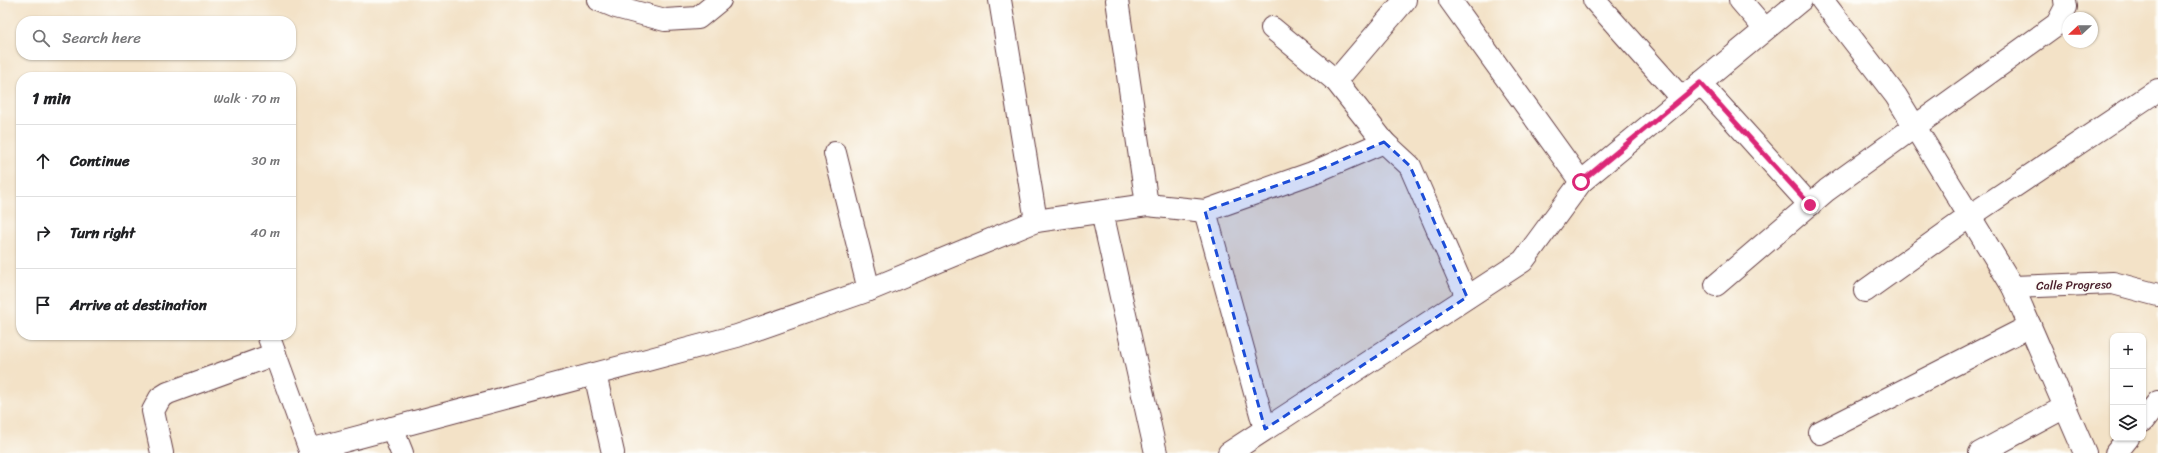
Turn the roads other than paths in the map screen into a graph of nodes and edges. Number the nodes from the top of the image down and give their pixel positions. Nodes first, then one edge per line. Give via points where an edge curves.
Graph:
1 (599, 0) edge
2 (720, 0) edge
3 (1000, 0) edge
4 (1117, 0) edge
5 (1405, 0) edge
6 (1450, 0) edge
7 (1594, 0) edge
8 (1740, 0) edge
9 (1801, 0) edge
10 (1822, 0) edge
11 (2065, 0) edge
12 (1272, 28) dead end
13 (1765, 30) junction
14 (1336, 81) junction
15 (1700, 83) junction
16 (2158, 90) edge
17 (1682, 99) junction
18 (1914, 126) junction
19 (1384, 142) junction
20 (835, 153) dead end
21 (1581, 182) junction
22 (1810, 205) junction
23 (1147, 206) junction
24 (1205, 211) junction
25 (1102, 212) junction
26 (1970, 216) junction
27 (1036, 221) junction
28 (1716, 285) dead end
29 (2013, 286) junction
30 (869, 290) junction
31 (1865, 291) dead end
32 (2158, 295) edge
33 (1467, 297) junction
34 (2030, 326) junction
35 (271, 345) edge
36 (595, 374) junction
37 (2158, 402) edge
38 (2065, 407) junction
39 (2146, 416) edge
40 (392, 428) junction
41 (1265, 429) junction
42 (1820, 434) dead end
43 (2126, 441) edge
44 (310, 451) edge
45 (162, 453) edge
46 (402, 453) edge
47 (613, 453) edge
48 (1156, 453) edge
49 (1229, 453) edge
50 (1980, 453) edge
51 (2084, 453) edge
52 (2116, 453) edge

1 - 2 street via 665,20 698,18
3 - 27 street
4 - 23 street
5 - 14 street
6 - 21 street
7 - 17 street
8 - 13 street
9 - 13 street
10 - 18 street via 1896,96
11 - 18 street via 2066,7 2057,24
12 - 14 street
13 - 15 street
14 - 19 street
15 - 17 street
15 - 22 street
16 - 26 street
17 - 21 street
18 - 22 street
18 - 26 street
19 - 24 street via 1312,173
19 - 33 street via 1410,166
20 - 30 street
21 - 33 street via 1523,261
22 - 28 street
23 - 24 street
23 - 25 street
24 - 41 street
25 - 27 street
25 - 48 street
26 - 29 street
26 - 31 street
27 - 30 street
29 - 32 street, Calle Progreso via 2113,283
29 - 34 street
30 - 36 street via 737,336
33 - 41 street
34 - 38 street
34 - 42 street
35 - 44 street
35 - 45 street via 160,398 153,412
36 - 40 street
36 - 47 street
37 - 39 street
38 - 50 street
38 - 51 street
40 - 44 street
40 - 46 street
41 - 49 street
43 - 52 street

